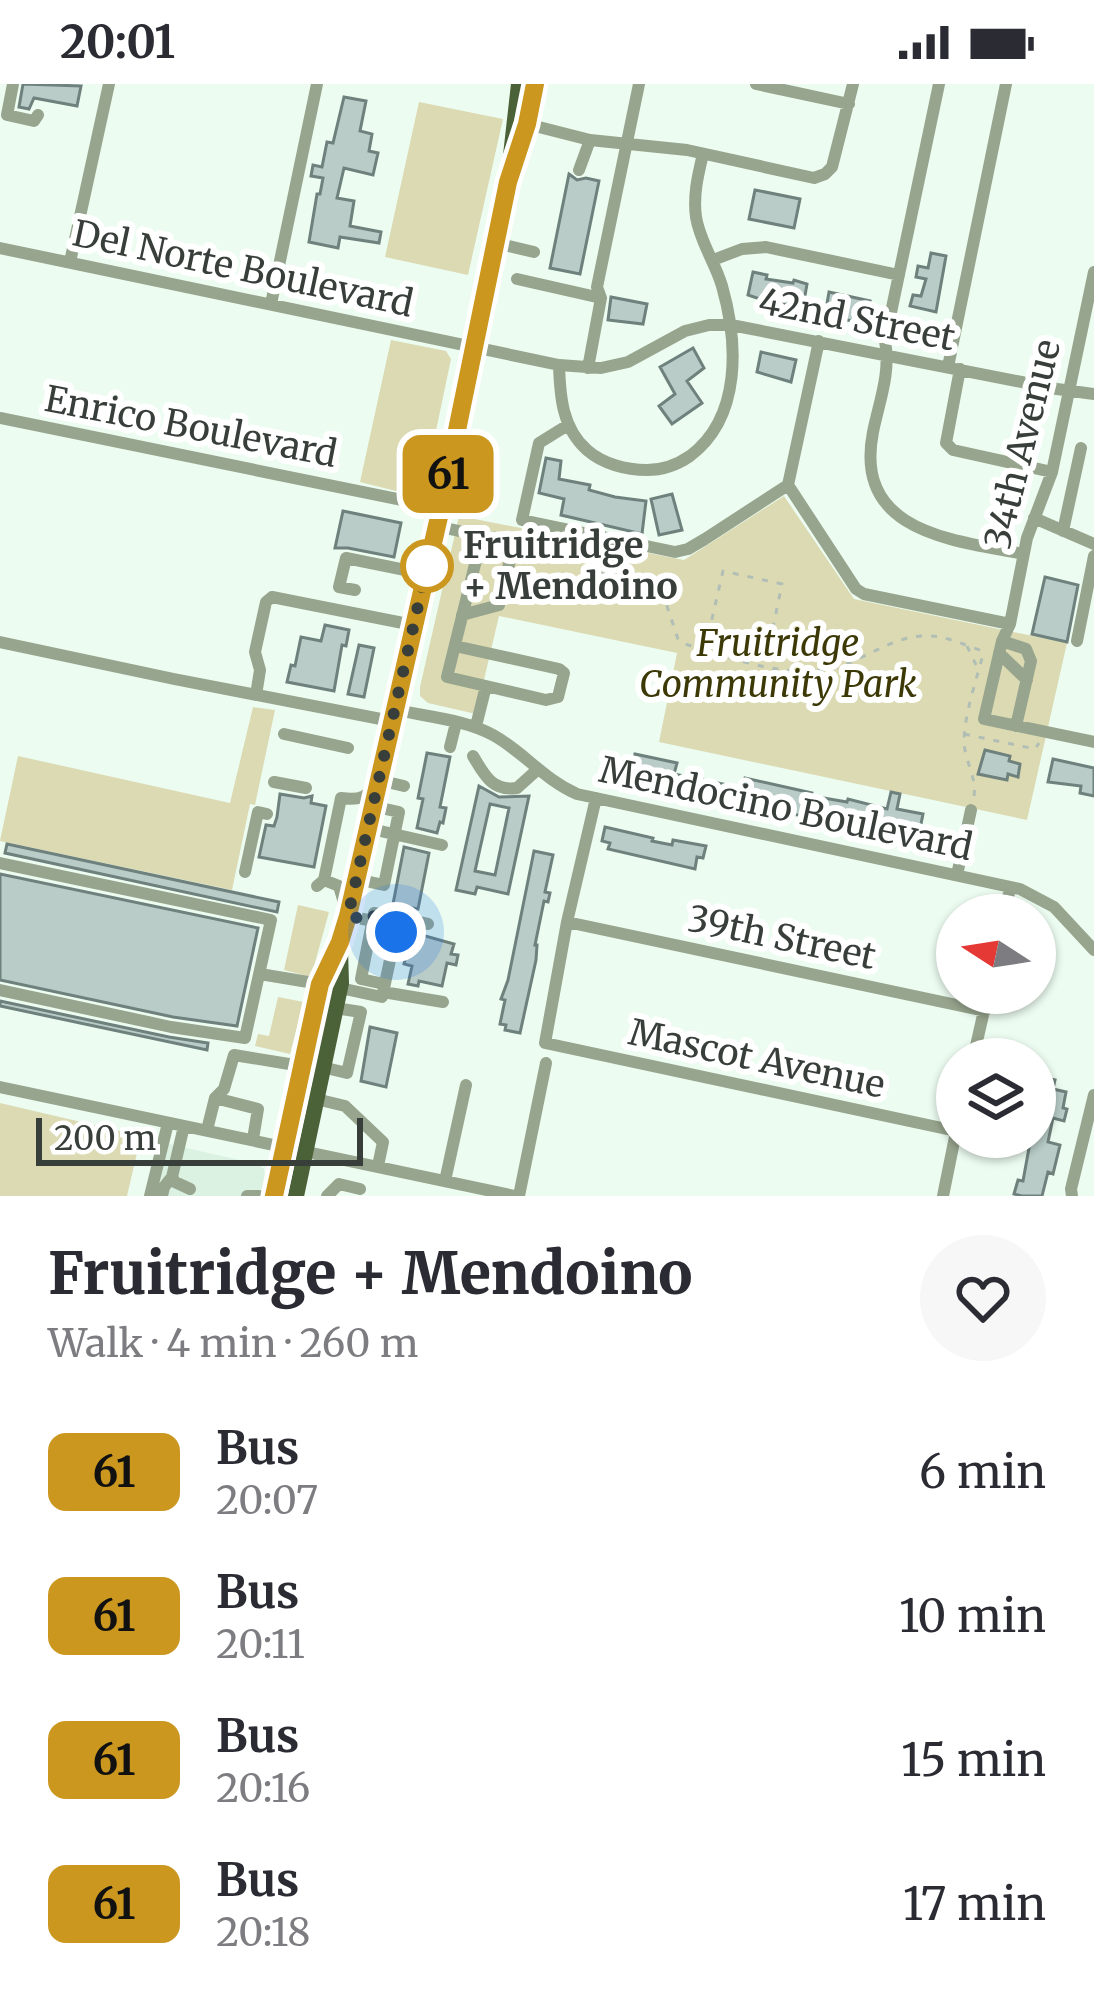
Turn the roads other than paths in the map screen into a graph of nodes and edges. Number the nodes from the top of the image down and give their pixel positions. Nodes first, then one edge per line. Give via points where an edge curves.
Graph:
1 (13, 84) edge
2 (109, 84) edge
3 (317, 84) edge
4 (520, 84) edge
5 (536, 84) edge
6 (639, 84) edge
7 (853, 84) edge
8 (939, 84) edge
9 (1006, 84) edge
10 (763, 85) edge
11 (849, 104) junction
12 (38, 115) dead end
13 (527, 124) junction
14 (590, 140) junction
15 (626, 142) junction
16 (704, 154) junction
17 (579, 170) dead end
18 (508, 182) junction
19 (496, 243) junction
20 (0, 248) edge
21 (534, 252) dead end
22 (713, 260) junction
23 (70, 262) junction
24 (1094, 272) edge
25 (899, 275) junction
26 (518, 279) dead end
27 (601, 298) junction
28 (271, 304) junction
29 (731, 325) junction
30 (819, 341) junction
31 (474, 347) junction
32 (888, 357) junction
33 (559, 365) junction
34 (589, 368) junction
35 (954, 368) junction
36 (1069, 390) junction
37 (1094, 394) edge
38 (0, 418) edge
39 (568, 425) junction
40 (1082, 448) dead end
41 (1052, 472) junction
42 (788, 485) junction
43 (439, 517) junction
44 (1034, 518) junction
45 (1064, 531) junction
46 (482, 536) junction
47 (1094, 544) edge
48 (1023, 554) junction
49 (1094, 556) edge
50 (425, 574) junction
51 (355, 590) dead end
52 (462, 615) junction
53 (413, 625) junction
54 (1004, 637) junction
55 (1077, 641) dead end
56 (0, 642) edge
57 (454, 646) junction
58 (1027, 680) junction
59 (486, 686) junction
60 (256, 695) junction
61 (392, 715) junction
62 (456, 723) junction
63 (1016, 725) junction
64 (284, 734) dead end
65 (478, 739) junction
66 (1094, 742) edge
67 (450, 746) dead end
68 (348, 748) dead end
69 (537, 770) junction
70 (378, 780) junction
71 (274, 782) dead end
72 (404, 786) dead end
73 (306, 788) dead end
74 (596, 798) junction
75 (372, 806) junction
76 (971, 810) dead end
77 (267, 814) dead end
78 (368, 828) junction
79 (394, 835) junction
80 (442, 844) dead end
81 (0, 862) edge
82 (245, 872) dead end
83 (957, 875) junction
84 (356, 880) junction
85 (1010, 887) junction
86 (1009, 894) edge
87 (348, 916) junction
88 (568, 922) junction
89 (428, 924) dead end
90 (381, 939) junction
91 (340, 942) junction
92 (1094, 950) edge
93 (260, 974) junction
94 (320, 984) junction
95 (340, 988) junction
96 (384, 988) junction
97 (0, 990) edge
98 (936, 1001) edge
99 (443, 1003) dead end
100 (335, 1008) junction
101 (546, 1063) dead end
102 (301, 1066) junction
103 (322, 1067) junction
104 (466, 1085) dead end
105 (0, 1087) edge
106 (1094, 1095) edge
107 (215, 1098) junction
108 (316, 1099) junction
109 (168, 1123) junction
110 (936, 1125) edge
111 (184, 1126) junction
112 (207, 1130) junction
113 (253, 1139) junction
114 (283, 1145) junction
115 (305, 1151) junction
116 (951, 1158) edge
117 (345, 1160) junction
118 (372, 1165) junction
119 (172, 1177) junction
120 (445, 1181) junction
121 (339, 1184) junction
122 (190, 1189) dead end
123 (361, 1192) edge
124 (472, 1192) edge
125 (248, 1195) edge
126 (150, 1196) edge
127 (163, 1196) edge
128 (259, 1196) edge
129 (274, 1196) edge
130 (296, 1196) edge
131 (327, 1196) edge
132 (517, 1196) edge
133 (944, 1196) edge
134 (1072, 1196) edge

1 - 12 street via 7,115
2 - 23 street
3 - 28 street
4 - 18 main road
5 - 13 main road
6 - 15 street
7 - 11 street
8 - 25 street
9 - 35 street
10 - 11 street
11 - 16 street via 832,166 820,177
13 - 14 street
13 - 18 main road
14 - 15 street
14 - 17 street
15 - 16 street
15 - 27 street
16 - 22 street via 696,214
18 - 19 main road
19 - 21 street
19 - 31 main road
20 - 23 street, Del Norte Boulevard
22 - 25 street via 766,248
22 - 29 street
23 - 28 street, Del Norte Boulevard
24 - 36 street, 34th Avenue
25 - 32 street
26 - 27 street
27 - 34 street
28 - 31 street, Del Norte Boulevard
29 - 30 street, 42nd Street
29 - 34 street, 42nd Street via 685,332 628,362
29 - 39 street via 729,398 713,434 685,460 626,469 590,452
30 - 32 street, 42nd Street
30 - 42 street
31 - 33 street, 42nd Street
31 - 43 main road
32 - 35 street, 42nd Street
32 - 48 street via 871,459 887,503 927,533
33 - 34 street, 42nd Street
33 - 39 street
35 - 36 street, 42nd Street
35 - 41 street via 946,443
36 - 37 street, 42nd Street
36 - 41 street, 34th Avenue
38 - 43 street, Enrico Boulevard
39 - 42 street via 538,442 522,520 675,552
40 - 45 street
41 - 44 street, 34th Avenue
42 - 54 street via 856,590
43 - 46 street, Enrico Boulevard
43 - 50 main road
44 - 45 street
44 - 48 street, 34th Avenue
45 - 47 street
46 - 52 street
46 - 52 street via 513,548 499,604
48 - 54 street, 34th Avenue
49 - 55 street
50 - 51 street via 346,558 339,587
50 - 53 main road
52 - 57 street
53 - 60 street via 272,597 255,652
53 - 61 main road
54 - 58 street
54 - 58 street via 1026,649
54 - 63 street, 34th Avenue via 984,719
56 - 60 street, Mendocino Boulevard
57 - 59 street via 447,677
57 - 59 street via 564,673 558,697 546,700
58 - 63 street
59 - 65 street
60 - 61 street, Mendocino Boulevard
61 - 62 street, Mendocino Boulevard
61 - 70 main road
62 - 65 street, Mendocino Boulevard
62 - 67 street
63 - 66 street
64 - 68 street
65 - 69 street, Mendocino Boulevard via 506,743
65 - 69 street via 486,778 501,788 517,788
69 - 74 street, Mendocino Boulevard
70 - 72 street
70 - 75 main road
70 - 87 street via 364,798 341,798 320,883 339,886
71 - 73 street
74 - 83 street, Mendocino Boulevard
74 - 88 street
75 - 78 main road
75 - 79 street via 400,812
76 - 83 street
77 - 82 street via 258,812
78 - 79 street
78 - 84 main road
79 - 80 street
79 - 84 street via 383,885
81 - 93 street via 272,920
83 - 85 street, Mendocino Boulevard
84 - 87 main road
85 - 86 street
85 - 92 street, Mendocino Boulevard via 1054,907
87 - 90 street
87 - 91 main road
88 - 98 street, 39th Street
88 - 110 street, Mascot Avenue via 545,1043
89 - 90 street
90 - 96 street
90 - 96 street via 361,979
91 - 94 main road
91 - 95 main road
93 - 94 street
93 - 97 street via 245,1038
94 - 102 main road
95 - 96 street via 382,997
95 - 100 main road
96 - 99 street
100 - 103 main road
100 - 103 street via 361,1012 347,1072
101 - 132 street
102 - 107 street via 234,1055
102 - 114 main road
103 - 108 main road
104 - 120 street
105 - 109 street
106 - 134 street
107 - 112 street
107 - 113 street via 258,1108
108 - 115 main road
108 - 118 street via 344,1106 383,1142
109 - 111 street
109 - 126 street
111 - 112 street
111 - 119 street
112 - 113 street
113 - 114 street
114 - 115 street
114 - 129 main road
115 - 117 street
115 - 130 main road
116 - 133 street
117 - 118 street
117 - 121 street
118 - 120 street
118 - 123 street
119 - 122 street
119 - 127 street
120 - 124 street
121 - 123 street
121 - 131 street
124 - 132 street
125 - 128 street

